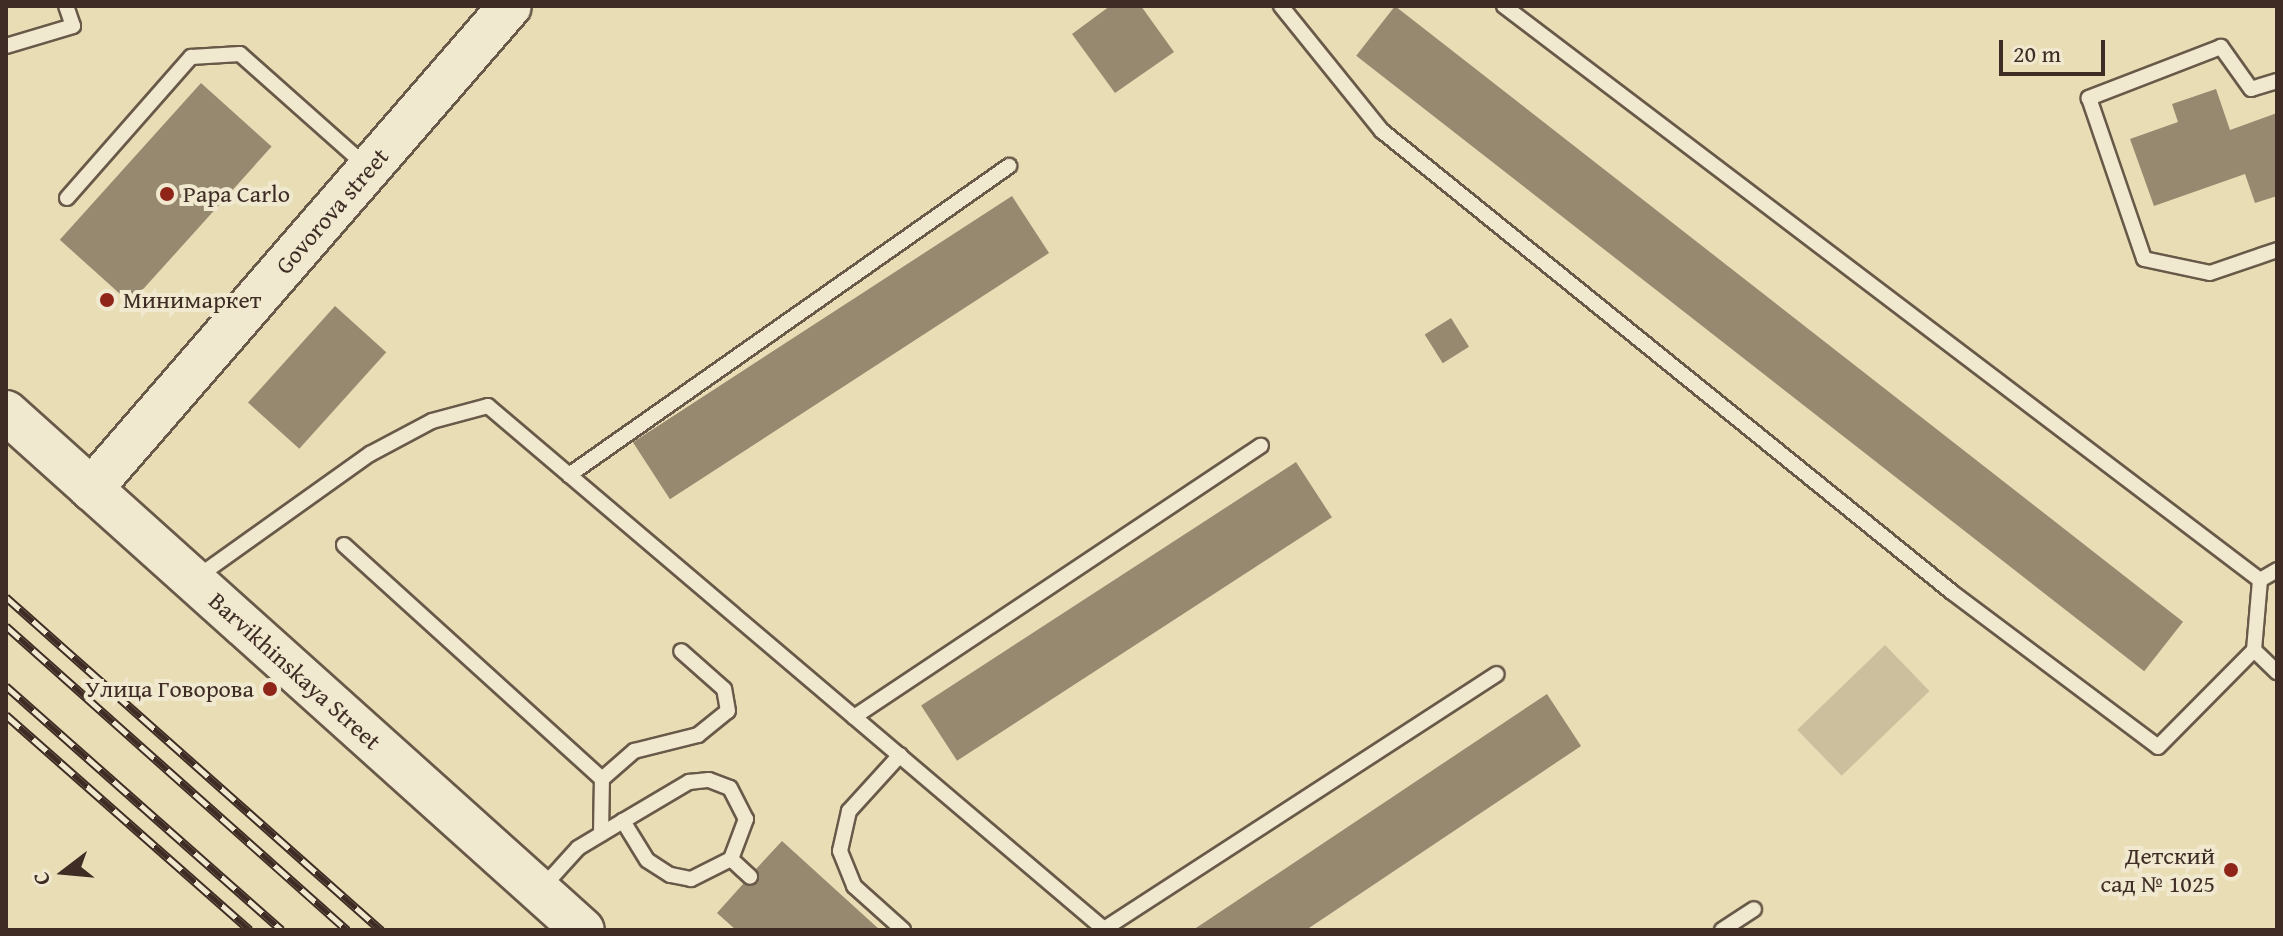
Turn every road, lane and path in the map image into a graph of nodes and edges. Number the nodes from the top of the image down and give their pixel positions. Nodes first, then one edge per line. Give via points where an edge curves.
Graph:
1 (66, 6) edge
2 (510, 6) edge
3 (1281, 6) edge
4 (1504, 6) edge
5 (6, 46) edge
6 (2277, 81) edge
7 (1009, 166) dead end
8 (369, 168) junction
9 (67, 198) dead end
10 (2277, 250) edge
11 (6, 412) edge
12 (1261, 446) dead end
13 (569, 475) junction
14 (91, 489) junction
15 (344, 545) dead end
16 (2277, 570) edge
17 (193, 580) junction
18 (2260, 580) junction
19 (2254, 650) junction
20 (681, 651) dead end
21 (2277, 672) edge
22 (1497, 674) dead end
23 (854, 717) junction
24 (900, 755) junction
25 (602, 779) junction
26 (623, 821) junction
27 (601, 834) junction
28 (731, 859) junction
29 (750, 877) dead end
30 (539, 890) junction
31 (1754, 909) dead end
32 (1104, 929) edge
33 (583, 930) edge
34 (903, 930) edge
35 (1722, 930) edge

1 - 5 lane via 73,26
2 - 8 street, Govorova street
3 - 19 lane via 1382,131 1953,593 2158,747
4 - 18 lane
6 - 10 lane via 2251,89 2221,47 2089,98 2144,259 2210,273
7 - 13 lane
8 - 9 lane via 240,54 191,57
8 - 14 street, Govorova street
11 - 14 street, Barvikhinskaya Street
12 - 23 lane
13 - 17 lane via 488,406 474,409 432,421 370,454
13 - 23 lane
14 - 17 street, Barvikhinskaya Street
15 - 25 lane
16 - 18 lane
17 - 30 street, Barvikhinskaya Street
18 - 19 lane
19 - 21 lane
20 - 25 lane via 724,689 728,711 698,735 634,751
22 - 32 lane
23 - 24 lane
24 - 32 lane
24 - 34 lane via 849,811 840,851 854,886
25 - 27 lane
26 - 27 lane
26 - 28 lane via 647,860 670,875 704,877
26 - 28 lane via 689,782 717,782 735,793 746,819
27 - 30 lane via 578,848
28 - 29 lane
30 - 33 street, Barvikhinskaya Street
31 - 35 lane

